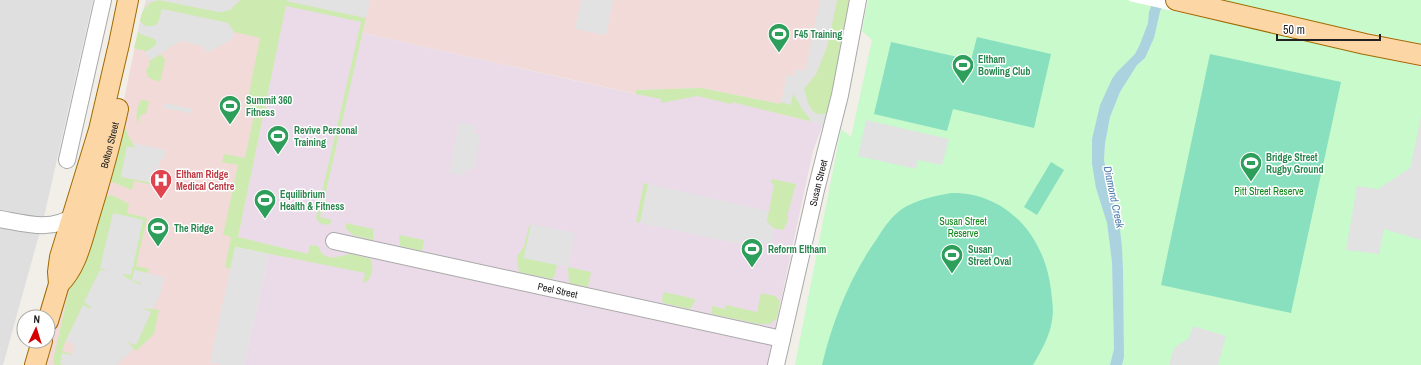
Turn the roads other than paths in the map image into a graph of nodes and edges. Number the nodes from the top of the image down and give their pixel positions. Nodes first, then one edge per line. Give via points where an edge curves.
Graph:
1 (103, 0) edge
2 (128, 0) edge
3 (142, 0) edge
4 (858, 0) edge
5 (1176, 0) edge
6 (1421, 55) edge
7 (66, 160) dead end
8 (73, 216) junction
9 (0, 219) edge
10 (34, 226) junction
11 (74, 236) junction
12 (334, 241) dead end
13 (52, 309) edge
14 (782, 339) junction
15 (40, 349) edge
16 (35, 365) edge
17 (776, 365) edge

1 - 7 street
2 - 8 main road, Bolton Street via 107,99
3 - 11 main road, Bolton Street via 98,186
4 - 14 street, Susan Street via 838,102
5 - 6 main road
8 - 10 street via 61,223
8 - 11 main road, Bolton Street
9 - 10 street
10 - 11 street via 51,234
11 - 13 main road, Bolton Street via 72,268 59,284
12 - 14 street, Peel Street
14 - 17 street, Susan Street
15 - 16 main road

